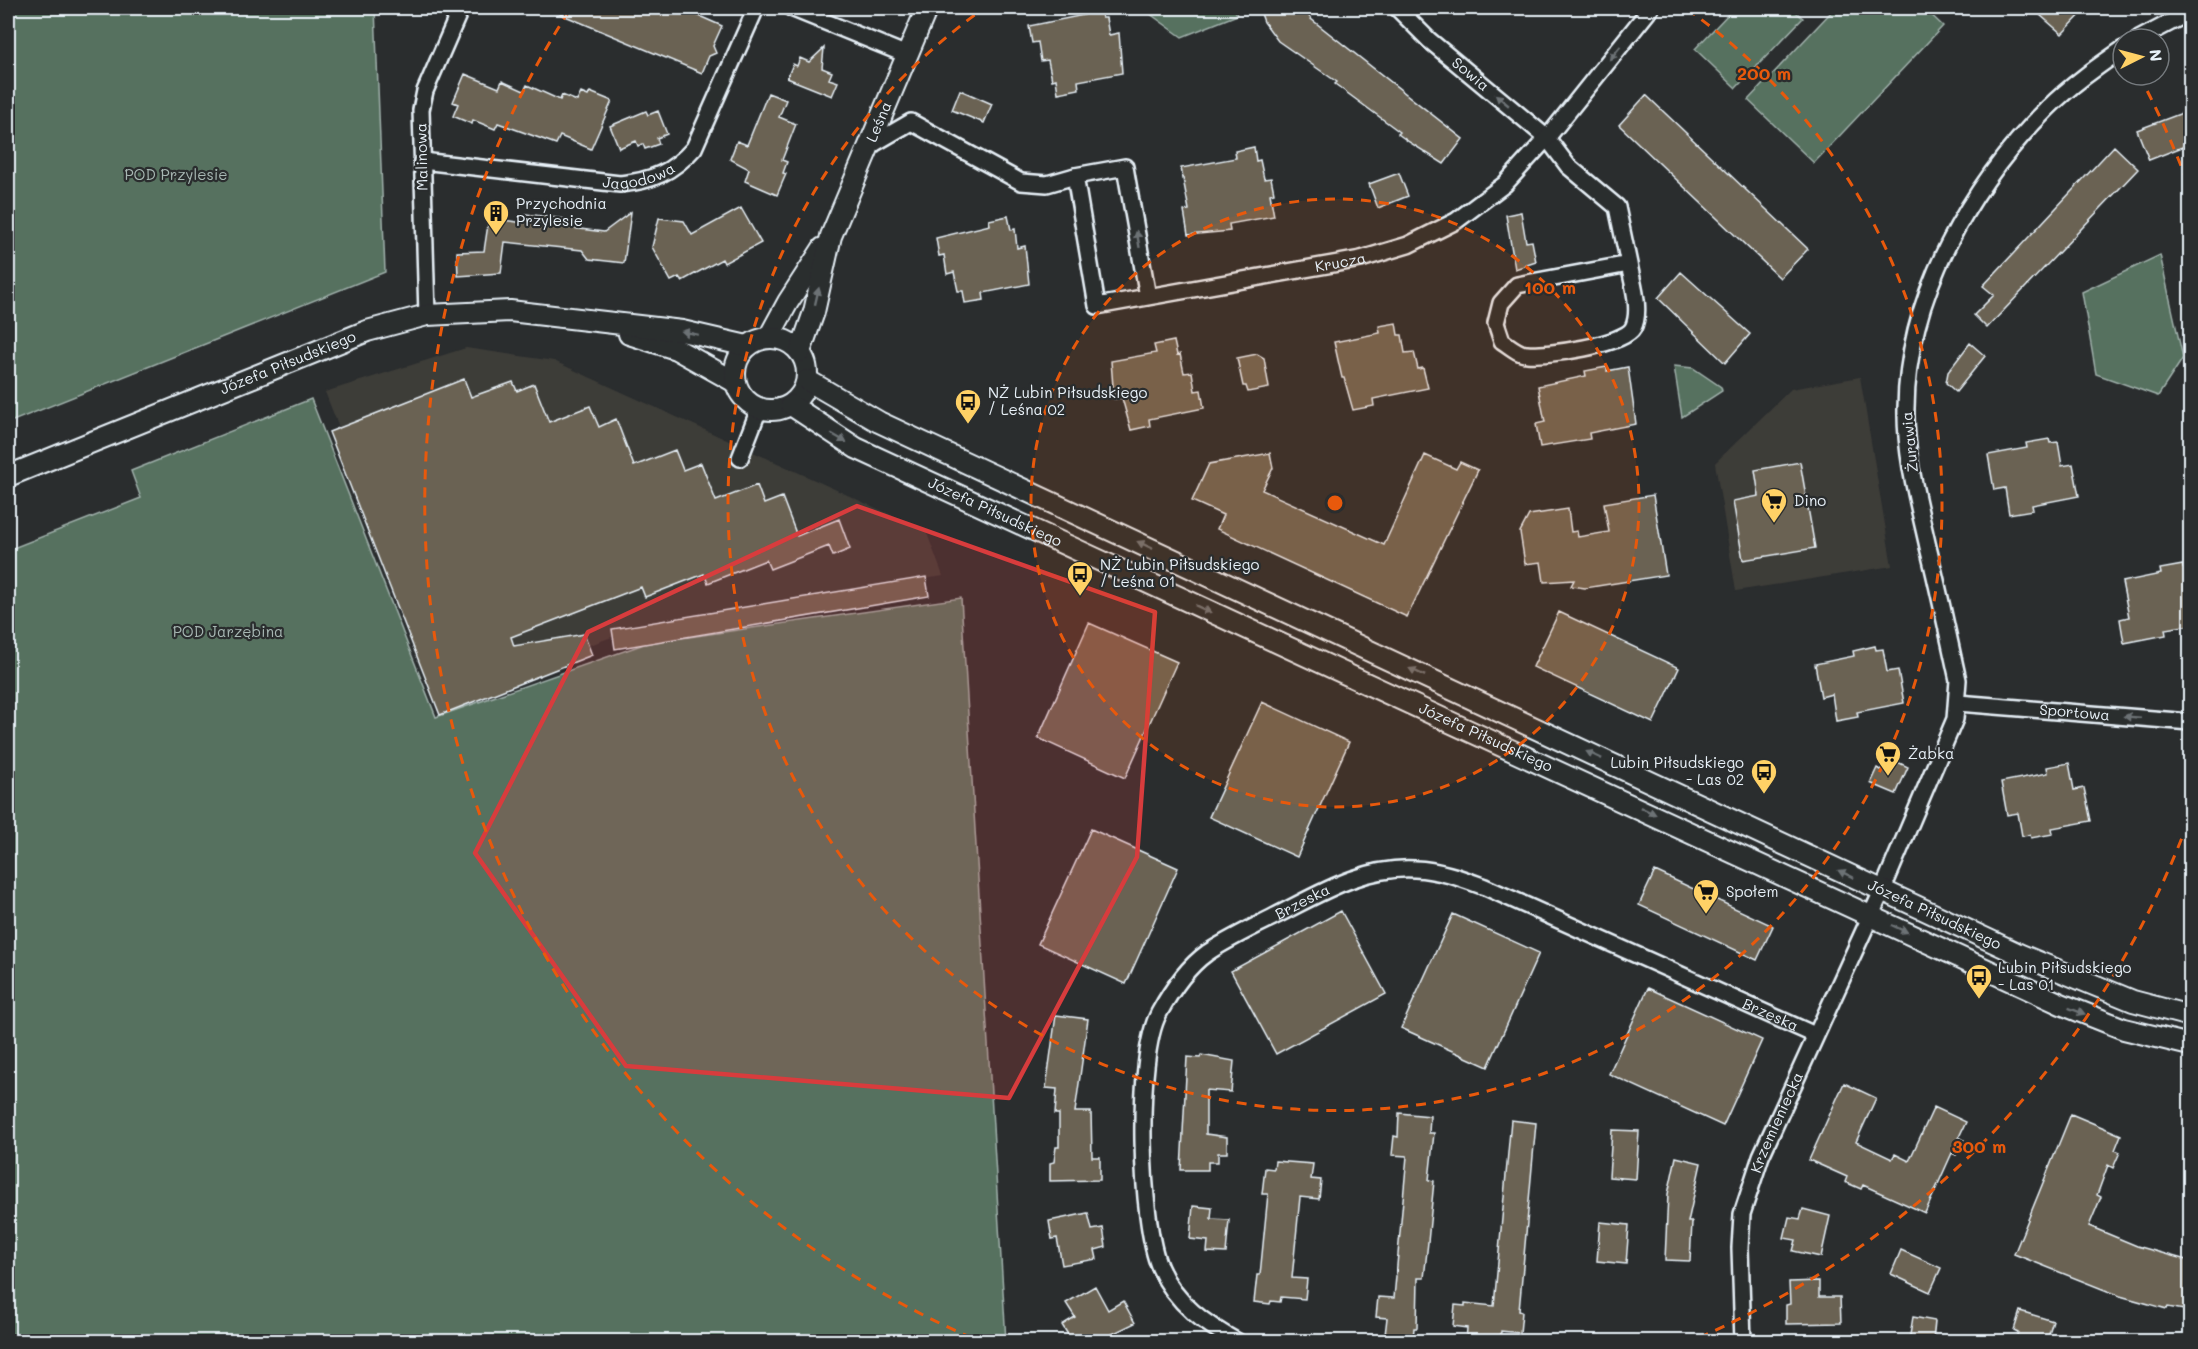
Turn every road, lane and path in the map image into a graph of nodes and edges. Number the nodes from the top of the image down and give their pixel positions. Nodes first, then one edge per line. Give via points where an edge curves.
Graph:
1 (461, 8) edge
2 (756, 8) edge
3 (791, 8) edge
4 (927, 8) edge
5 (1397, 8) edge
6 (1651, 8) edge
7 (2190, 12) edge
8 (2162, 27) edge
9 (907, 55) junction
10 (2111, 57) edge
11 (1547, 138) junction
12 (868, 147) junction
13 (422, 161) junction
14 (1075, 176) junction
15 (831, 236) junction
16 (1629, 264) junction
17 (1148, 297) junction
18 (427, 315) junction
19 (581, 319) junction
20 (769, 338) junction
21 (747, 346) junction
22 (800, 352) junction
23 (807, 380) junction
24 (735, 382) junction
25 (791, 405) junction
26 (759, 409) junction
27 (740, 458) dead end
28 (8, 476) edge
29 (1958, 703) junction
30 (2190, 722) edge
31 (1882, 891) junction
32 (1871, 915) junction
33 (2190, 1016) edge
34 (1815, 1035) junction
35 (2190, 1045) edge
36 (1238, 1341) edge
37 (1743, 1341) edge

1 - 13 street, Malinowa via 425,91 420,127
2 - 13 street, Jagodowa via 694,148 670,170 643,182 620,184
3 - 9 street
4 - 9 street, Leśna
11 -> 5 street, Sowia via 1429,40
6 -> 11 street, Krucza
7 - 8 street
9 - 12 street, Leśna
10 - 29 street, Żurawia via 2048,108 2005,157 1966,213 1945,253 1921,315 1911,357 1906,408 1909,452 1958,680
11 - 16 street via 1568,166 1617,207
11 - 17 street, Krucza via 1505,184 1455,221 1408,245 1361,259
12 - 14 street via 911,122 1021,182 1047,184
12 - 15 street, Leśna
13 - 18 street, Malinowa
17 -> 14 street via 1125,167
14 - 17 street, Krucza via 1097,306
15 - 20 street, Leśna
22 -> 15 street, Leśna via 814,312
16 - 16 street via 1636,311 1632,328 1621,339 1546,354 1524,354 1502,341 1496,323 1502,303 1517,285
18 - 19 street, Józefa Piłsudskiego via 510,310
18 - 28 street, Józefa Piłsudskiego via 367,331
21 -> 19 street, Józefa Piłsudskiego via 682,331
19 - 24 street, Józefa Piłsudskiego via 676,349
20 - 21 street
20 - 22 street via 781,339
21 - 24 street via 736,362
22 - 23 street
23 - 25 street
31 -> 23 street, Józefa Piłsudskiego via 879,422
24 - 26 street via 744,398
25 - 26 street via 770,411
25 -> 32 street, Józefa Piłsudskiego via 856,448
26 - 27 street
30 -> 29 street, Sportowa
29 - 31 street, Żurawia via 1955,719
31 - 32 street, Żurawia
31 - 33 street, Józefa Piłsudskiego via 2074,978 2133,1001
32 - 34 street, Krzemieniecka
32 -> 35 street, Józefa Piłsudskiego via 2061,1004 2124,1029
34 - 36 street, Brzeska via 1485,887 1433,871 1383,871 1347,880 1254,927 1206,954 1179,980 1157,1016 1146,1052 1143,1093 1146,1216 1161,1270 1196,1317
34 - 37 street, Krzemieniecka via 1761,1156 1742,1214

